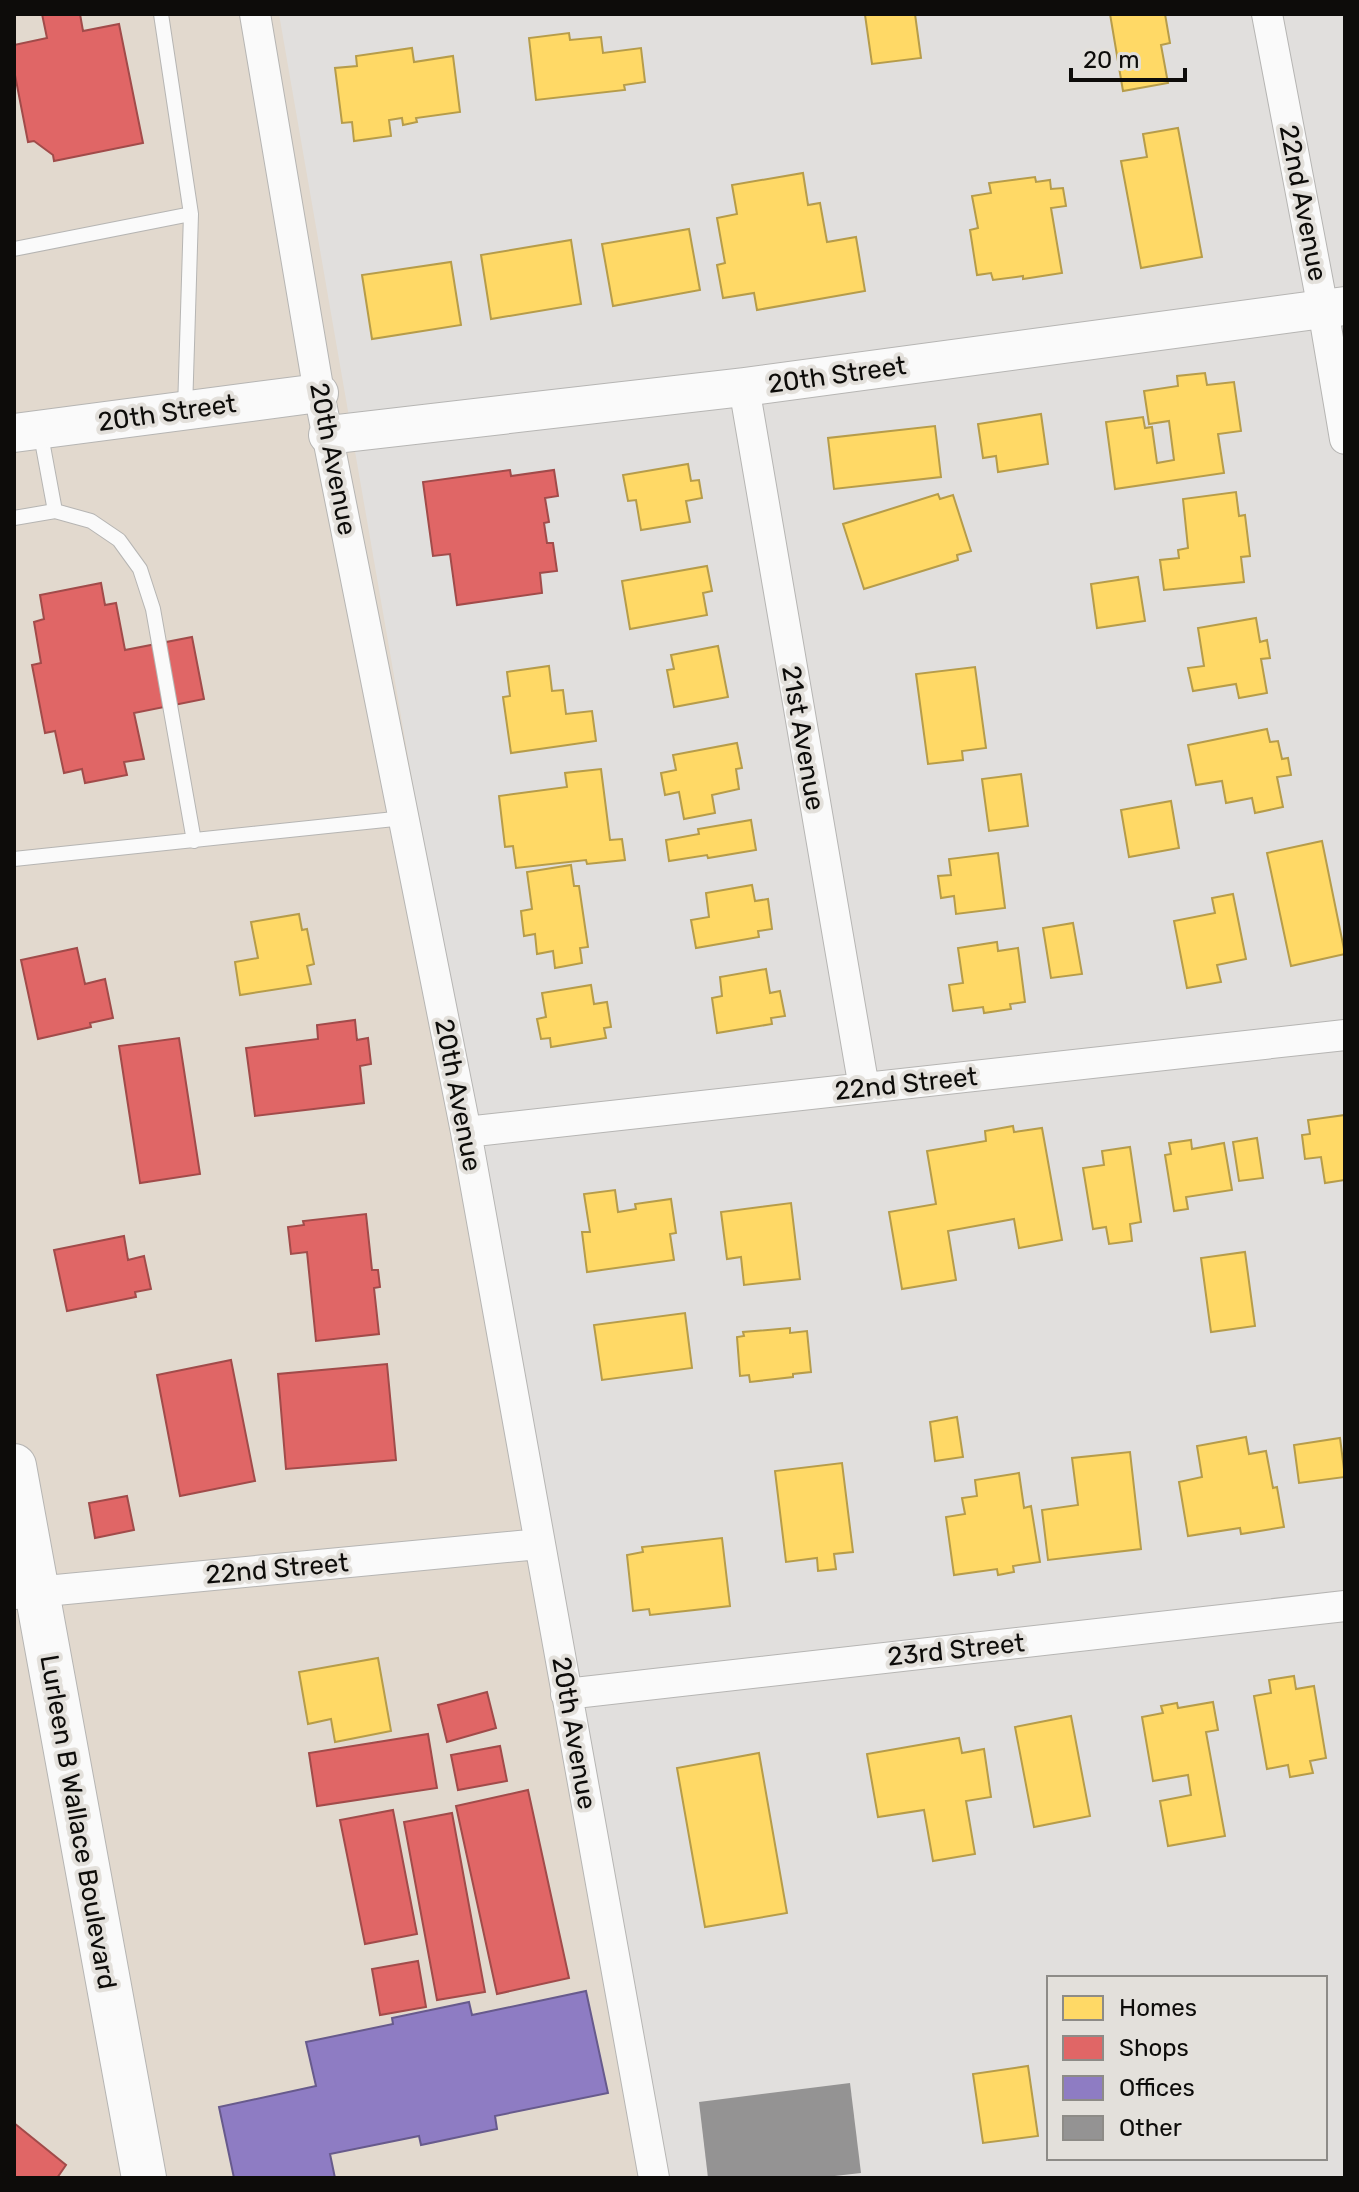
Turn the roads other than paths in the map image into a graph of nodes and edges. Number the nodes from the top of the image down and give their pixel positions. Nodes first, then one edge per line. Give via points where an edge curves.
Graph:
1 (161, 14) edge
2 (255, 14) edge
3 (1267, 14) edge
4 (191, 214) junction
5 (14, 249) edge
6 (1334, 307) edge
7 (744, 387) junction
8 (319, 393) junction
9 (185, 411) junction
10 (27, 432) edge
11 (328, 435) junction
12 (1345, 439) edge
13 (55, 511) junction
14 (14, 518) edge
15 (404, 818) junction
16 (194, 841) junction
17 (14, 859) edge
18 (1345, 1035) edge
19 (864, 1088) junction
20 (466, 1132) junction
21 (14, 1466) edge
22 (539, 1544) junction
23 (25, 1593) edge
24 (1345, 1606) edge
25 (566, 1694) junction
26 (144, 2178) edge
27 (654, 2178) edge

1 - 4 lane
2 - 8 street, 20th Avenue
3 - 6 street, 22nd Avenue
4 - 5 lane
4 - 9 lane
6 - 7 street, 20th Street
6 - 12 street, 22nd Avenue
7 - 11 street, 20th Street
7 - 19 street, 21st Avenue
8 - 9 street, 20th Street
8 - 11 street, 20th Avenue
9 - 10 street, 20th Street
10 - 13 lane
11 - 15 street, 20th Avenue
13 - 14 lane
13 - 16 lane via 91,521 119,540 140,569 153,609
15 - 16 lane
15 - 20 street, 20th Avenue
16 - 17 lane
18 - 19 street, 22nd Street
19 - 20 street, 22nd Street
20 - 22 street, 20th Avenue
21 - 23 highway, Lurleen B Wallace Boulevard
22 - 23 street, 22nd Street
22 - 25 street, 20th Avenue
23 - 26 highway, Lurleen B Wallace Boulevard
24 - 25 street, 23rd Street
25 - 27 street, 20th Avenue

